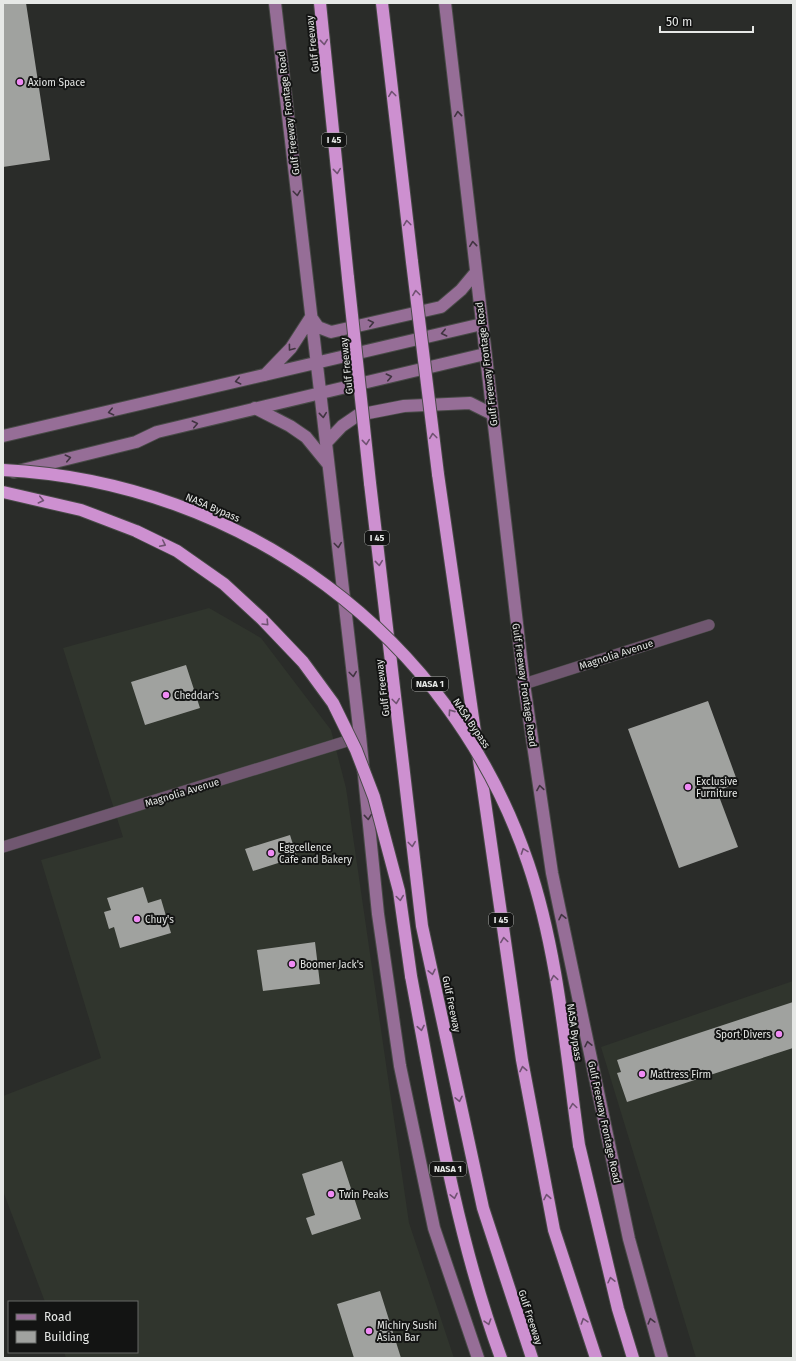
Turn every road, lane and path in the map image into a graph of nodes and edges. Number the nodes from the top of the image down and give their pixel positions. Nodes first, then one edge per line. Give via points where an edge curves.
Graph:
1 (275, 3) edge
2 (320, 3) edge
3 (382, 3) edge
4 (446, 3) edge
5 (476, 272) junction
6 (311, 316) junction
7 (482, 324) junction
8 (485, 354) junction
9 (316, 363) junction
10 (265, 375) junction
11 (320, 393) junction
12 (255, 408) junction
13 (492, 414) junction
14 (3, 436) edge
15 (326, 443) junction
16 (328, 464) junction
17 (3, 470) edge
18 (3, 475) edge
19 (3, 492) edge
20 (709, 625) dead end
21 (524, 684) junction
22 (360, 736) junction
23 (3, 847) edge
24 (478, 1358) edge
25 (501, 1358) edge
26 (532, 1358) edge
27 (596, 1358) edge
28 (633, 1358) edge
29 (662, 1358) edge

1 -> 6 main road, Gulf Freeway Frontage Road
2 -> 26 highway, Gulf Freeway / I 45, bridge via 370,483 422,926 483,1208
27 -> 3 highway, I 45, bridge via 554,1230 522,1060 438,474
5 -> 4 main road, Gulf Freeway Frontage Road
6 -> 5 main road via 318,327 331,332 441,307 462,290
5 - 7 main road, Gulf Freeway Frontage Road
6 - 9 main road, Gulf Freeway Frontage Road
6 -> 10 main road via 291,348
7 - 8 main road, Gulf Freeway Frontage Road
7 -> 9 main road
11 -> 8 main road
8 - 13 main road, Gulf Freeway Frontage Road
9 - 10 main road
9 - 11 main road, Gulf Freeway Frontage Road
10 -> 14 main road
11 - 12 main road
11 -> 15 main road, Gulf Freeway Frontage Road
12 - 16 main road via 306,437
18 -> 12 main road via 136,442 157,432
13 - 15 main road via 470,403 404,406 358,415 342,426
13 - 21 main road, Gulf Freeway Frontage Road
15 - 16 main road, Gulf Freeway Frontage Road
16 -> 22 main road, Gulf Freeway Frontage Road
28 -> 17 highway, NASA Bypass / NASA 1, bridge via 618,1309 579,1145 547,936 529,865 501,795 466,732 422,675 369,619 279,553 216,520 159,498 60,475
19 -> 25 highway, NASA 1, bridge via 81,510 136,531 177,551 224,584 262,618 303,662 332,703 356,750 374,797 399,891 411,976 461,1228 489,1326
20 - 21 street, Magnolia Avenue
29 -> 21 main road, Gulf Freeway Frontage Road via 629,1239 552,872
22 - 23 street, Magnolia Avenue
22 -> 24 main road, Gulf Freeway Frontage Road via 378,914 400,1066 434,1228

